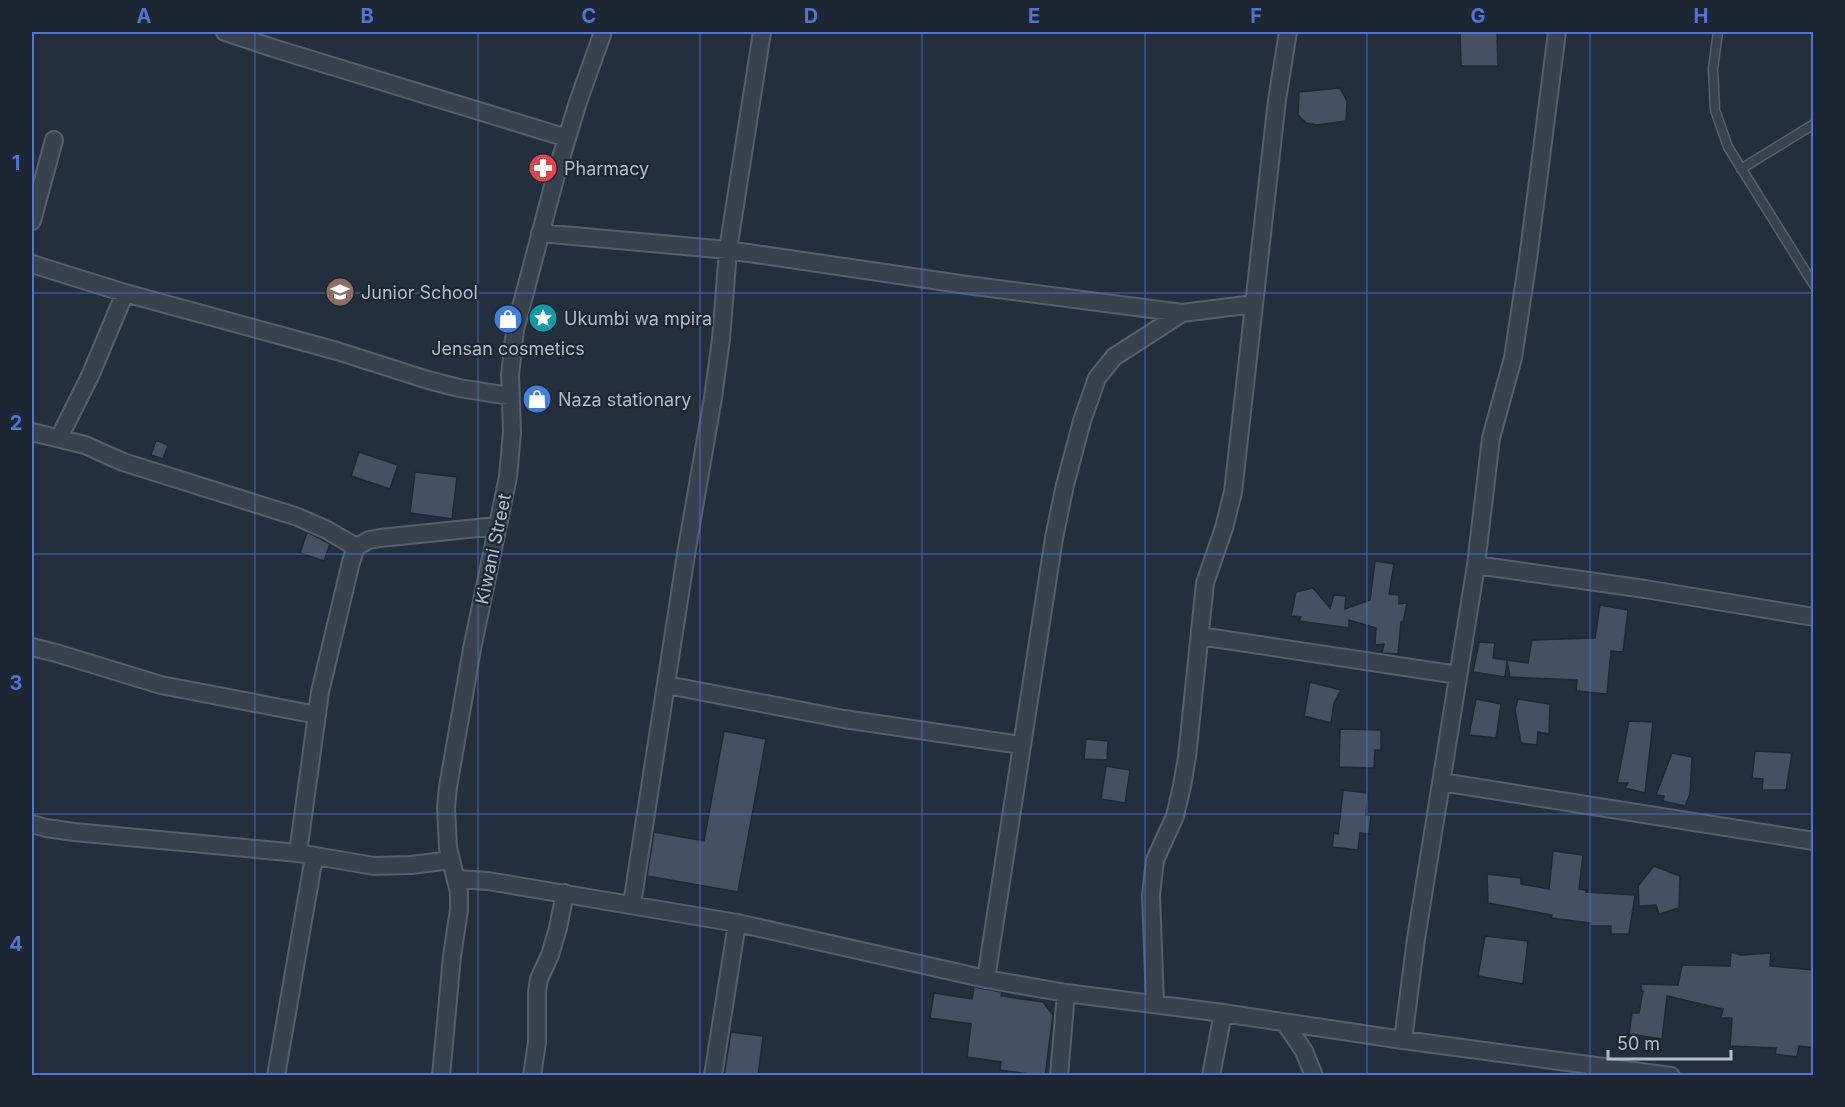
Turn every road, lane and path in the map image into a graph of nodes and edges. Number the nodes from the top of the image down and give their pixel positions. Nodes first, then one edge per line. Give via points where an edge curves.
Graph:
1 (225, 32) edge
2 (603, 32) edge
3 (762, 32) edge
4 (1288, 32) edge
5 (1557, 32) edge
6 (1718, 32) edge
7 (1814, 124) edge
8 (567, 138) junction
9 (54, 140) dead end
10 (1742, 169) junction
11 (32, 221) edge
12 (540, 233) junction
13 (728, 250) junction
14 (32, 264) edge
15 (1814, 285) edge
16 (125, 293) junction
17 (1254, 304) junction
18 (1182, 313) junction
19 (509, 396) junction
20 (32, 432) edge
21 (59, 438) junction
22 (497, 526) junction
23 (356, 547) junction
24 (1476, 565) junction
25 (1814, 617) edge
26 (1200, 636) junction
27 (32, 647) edge
28 (1458, 675) junction
29 (667, 685) junction
30 (317, 715) junction
31 (1021, 745) junction
32 (1441, 782) junction
33 (32, 824) edge
34 (1814, 841) edge
35 (306, 855) junction
36 (451, 860) junction
37 (457, 879) junction
38 (565, 893) junction
39 (632, 904) junction
40 (737, 923) junction
41 (986, 979) junction
42 (1066, 993) junction
43 (1155, 1003) junction
44 (1223, 1013) junction
45 (1285, 1023) junction
46 (1402, 1040) junction
47 (1558, 1068) edge
48 (276, 1076) edge
49 (441, 1076) edge
50 (532, 1076) edge
51 (713, 1076) edge
52 (1059, 1076) edge
53 (1211, 1076) edge
54 (1314, 1076) edge
55 (1671, 1076) edge

1 - 8 street
2 - 8 street, Kiwani Street
3 - 13 street
4 - 17 street
5 - 24 street via 1513,358 1491,438
6 - 10 lane via 1713,69 1714,110 1728,147
7 - 10 lane
8 - 12 street, Kiwani Street
9 - 11 street
10 - 15 lane
12 - 13 street
12 - 19 street, Kiwani Street via 515,330
13 - 18 street
13 - 29 street via 713,398
14 - 16 street
16 - 19 street via 428,380
16 - 21 street
17 - 18 street
17 - 26 street via 1233,492 1205,584
18 - 31 street via 1114,357 1097,378 1061,506
19 - 22 street, Kiwani Street via 511,458
20 - 21 street
21 - 23 street via 298,516
22 - 23 street via 380,538
22 - 36 street, Kiwani Street via 448,786 446,829
23 - 30 street
24 - 25 street
24 - 28 street
26 - 28 street
26 - 43 street via 1182,786 1175,816 1155,860 1151,895
27 - 30 street via 161,685
28 - 32 street
29 - 31 street
29 - 39 street
30 - 35 street
31 - 41 street
32 - 34 street
32 - 46 street
33 - 35 street via 74,832
35 - 36 street via 374,866
35 - 48 street
36 - 37 street, Kiwani Street
37 - 38 street
37 - 49 street, Kiwani Street via 459,910
38 - 39 street
38 - 50 street via 550,955 539,979
39 - 40 street
40 - 41 street
40 - 51 street
41 - 42 street
42 - 43 street
42 - 52 street
43 - 44 street
44 - 45 street
44 - 53 street
45 - 46 street
45 - 54 street via 1304,1051
46 - 47 street
47 - 55 street

